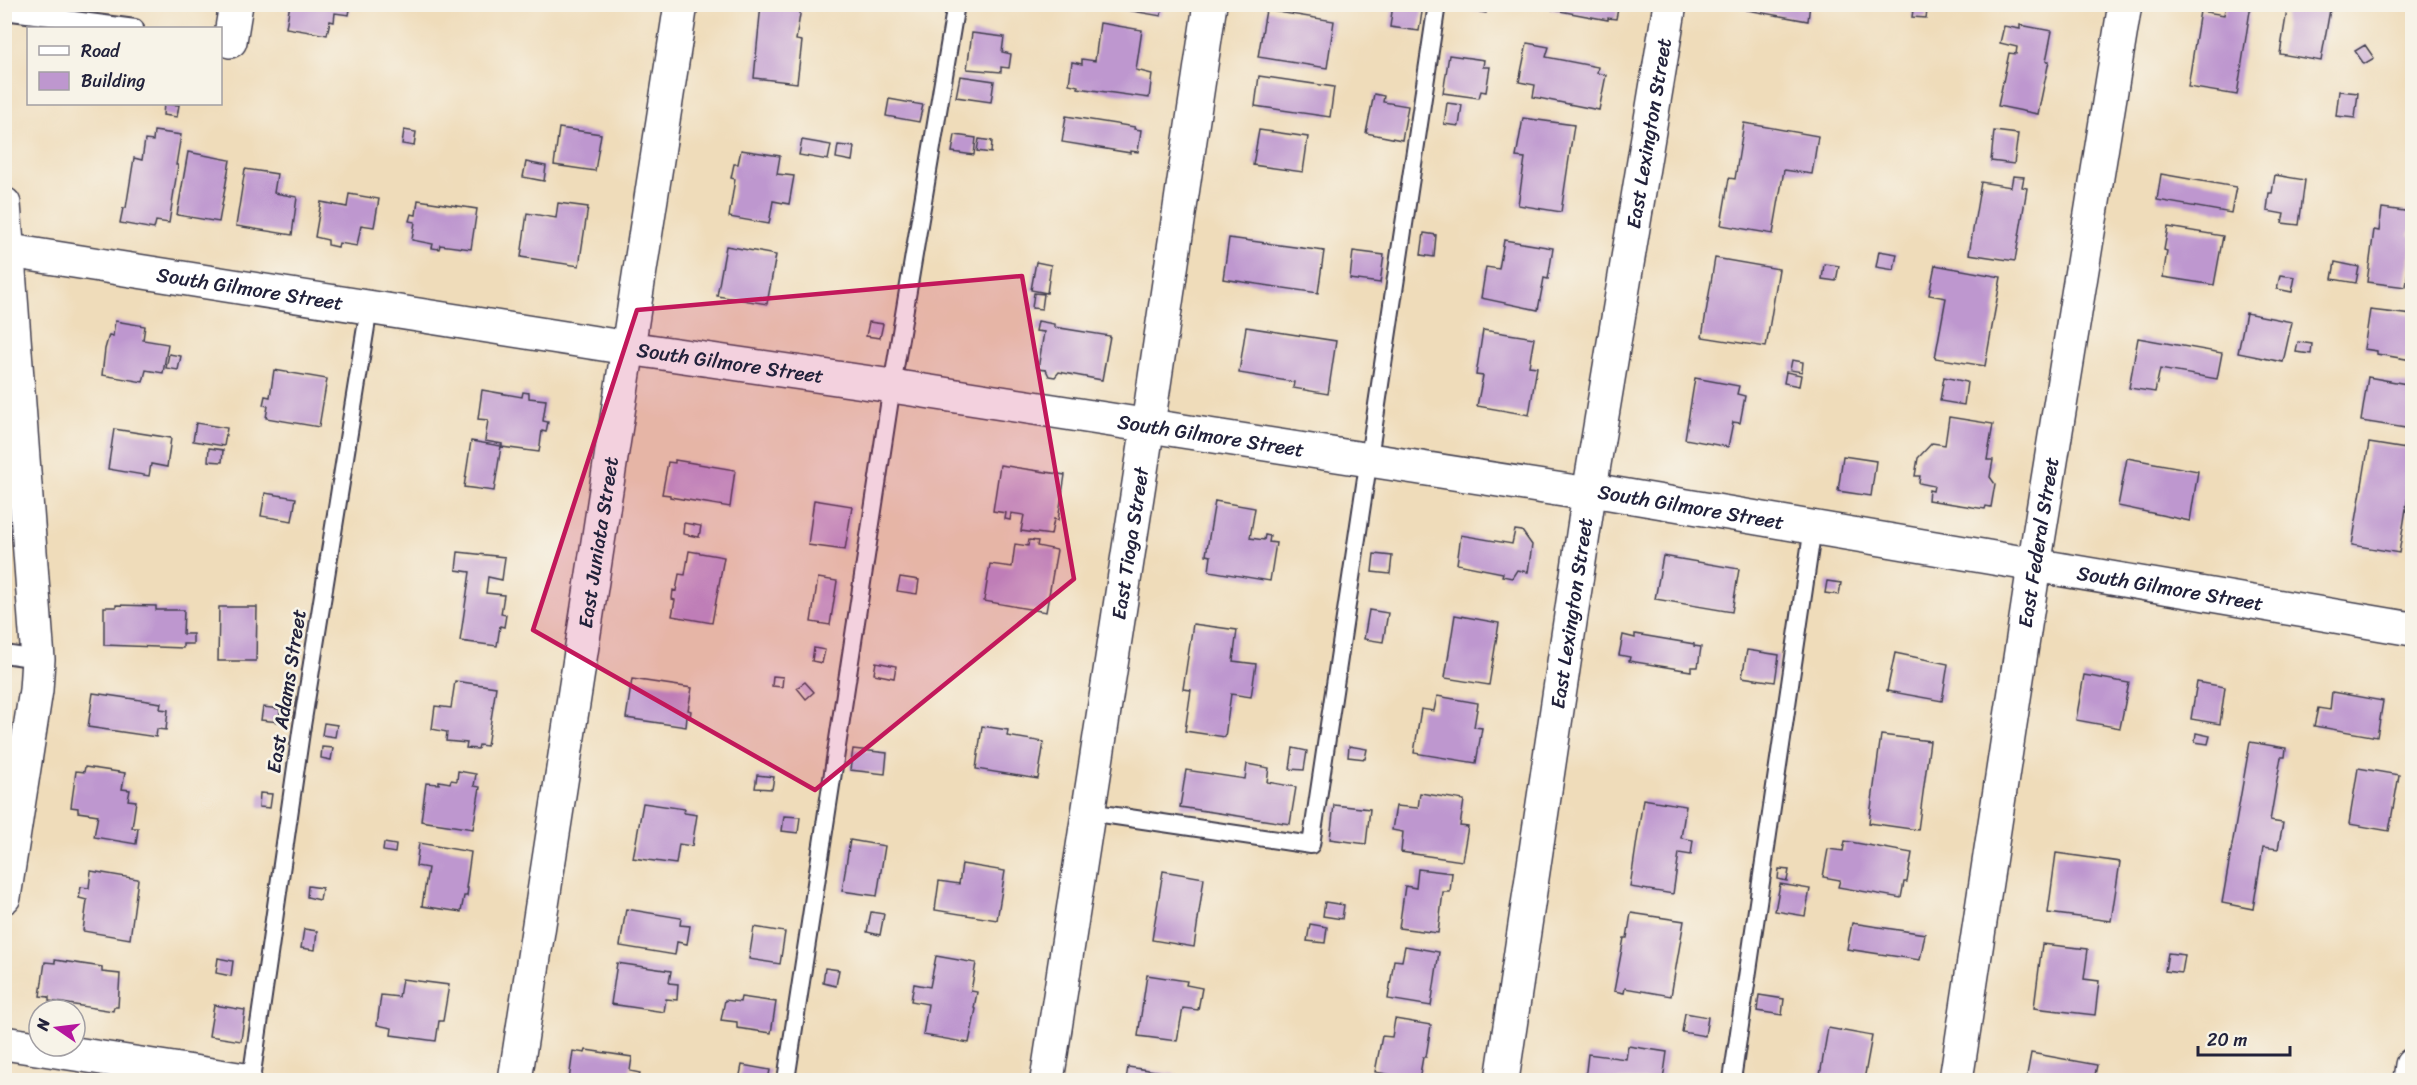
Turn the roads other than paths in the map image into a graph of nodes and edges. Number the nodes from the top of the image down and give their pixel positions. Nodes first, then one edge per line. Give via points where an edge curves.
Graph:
1 (236, 4) edge
2 (681, 4) edge
3 (956, 4) edge
4 (1210, 4) edge
5 (1437, 4) edge
6 (1670, 4) edge
7 (2125, 4) edge
8 (4, 11) edge
9 (127, 27) edge
10 (225, 41) edge
11 (4, 204) edge
12 (6, 250) edge
13 (369, 308) junction
14 (628, 348) junction
15 (892, 386) junction
16 (1148, 425) junction
17 (1370, 461) junction
18 (1589, 494) junction
19 (1813, 527) junction
20 (2034, 566) junction
21 (2412, 629) edge
22 (4, 654) edge
23 (38, 659) junction
24 (1089, 812) junction
25 (4, 897) edge
26 (4, 1043) edge
27 (2412, 1065) edge
28 (245, 1080) edge
29 (251, 1080) edge
30 (515, 1080) edge
31 (786, 1080) edge
32 (1047, 1080) edge
33 (1502, 1080) edge
34 (1732, 1080) edge
35 (1956, 1080) edge
36 (2410, 1080) edge

1 - 10 street
2 - 14 street, East Juniata Street
3 - 15 lane
4 - 16 street, East Tioga Street
5 - 17 lane
6 - 18 street, East Lexington Street
7 - 20 street, East Federal Street
8 - 9 lane
11 - 12 street
12 - 13 street, South Gilmore Street
12 - 23 street
13 - 14 street, South Gilmore Street
13 - 29 lane, East Adams Street via 301,732
14 - 15 street, South Gilmore Street
14 - 30 street, East Juniata Street
15 - 16 street, South Gilmore Street
15 - 31 lane
16 - 17 street, South Gilmore Street
16 - 24 street, East Tioga Street
17 - 18 street, South Gilmore Street
17 - 24 lane via 1311,845
18 - 19 street, South Gilmore Street via 1604,492
18 - 33 street, East Lexington Street
19 - 20 street, South Gilmore Street
19 - 34 lane
20 - 21 street, South Gilmore Street
20 - 35 street, East Federal Street
22 - 23 lane
23 - 25 street
24 - 32 street, East Tioga Street
26 - 28 street
27 - 36 street

